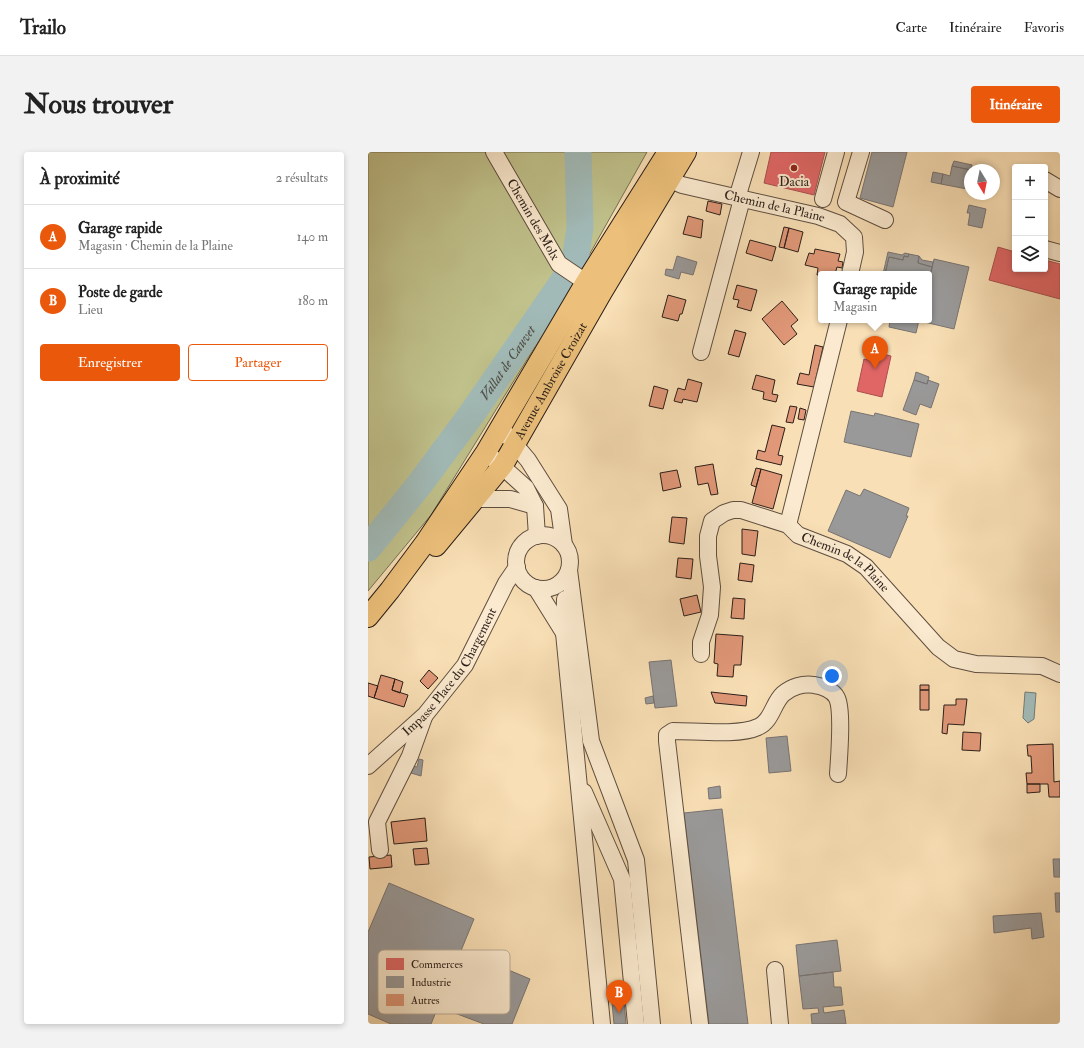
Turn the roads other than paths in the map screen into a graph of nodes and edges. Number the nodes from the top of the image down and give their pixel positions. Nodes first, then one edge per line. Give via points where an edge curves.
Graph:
1 (494, 152) edge
2 (668, 152) edge
3 (686, 152) edge
4 (751, 152) edge
5 (836, 152) edge
6 (861, 152) edge
7 (663, 177) junction
8 (1048, 182) edge
9 (1060, 190) edge
10 (739, 198) junction
11 (823, 199) dead end
12 (885, 220) dead end
13 (1048, 250) edge
14 (1060, 253) edge
15 (851, 271) edge
16 (582, 280) junction
17 (838, 323) edge
18 (701, 352) dead end
19 (501, 428) junction
20 (516, 444) junction
21 (486, 452) junction
22 (503, 465) junction
23 (477, 499) junction
24 (535, 506) junction
25 (788, 525) junction
26 (537, 536) junction
27 (564, 545) junction
28 (517, 567) junction
29 (567, 573) junction
30 (536, 588) junction
31 (390, 590) junction
32 (368, 617) edge
33 (564, 633) junction
34 (701, 654) dead end
35 (1060, 674) edge
36 (425, 715) junction
37 (368, 766) edge
38 (838, 774) dead end
39 (578, 778) junction
40 (380, 850) dead end
41 (775, 970) dead end
42 (602, 1024) edge
43 (636, 1024) edge
44 (652, 1024) edge
45 (700, 1024) edge
46 (780, 1024) edge

1 - 16 street, Chemin des Molx via 559,264
2 - 7 main road, Avenue Ambroise Croizat
3 - 7 main road, Avenue Ambroise Croizat
4 - 10 street
5 - 11 street
6 - 12 street via 846,202
7 - 10 street, Chemin de la Plaine
7 - 16 main road, Avenue Ambroise Croizat
8 - 9 street
10 - 15 street, Chemin de la Plaine via 818,216 840,224 854,237 856,252
10 - 18 street
13 - 14 street
16 - 19 main road, Avenue Ambroise Croizat
16 - 20 main road, Avenue Ambroise Croizat
17 - 25 street, Chemin de la Plaine
19 - 20 street
19 - 21 main road, Avenue Ambroise Croizat
20 - 22 main road, Avenue Ambroise Croizat
20 - 27 street via 559,509
21 - 22 street
21 - 31 main road, Avenue Ambroise Croizat
22 - 23 main road, Avenue Ambroise Croizat
22 - 24 street via 526,488
23 - 24 street via 510,499
23 - 31 main road, Avenue Ambroise Croizat via 434,548
24 - 26 street
25 - 34 street via 742,510 724,513 712,521 708,536 712,587 710,615 701,642
25 - 35 street, Chemin de la Plaine via 798,535 846,554 866,567 938,647 954,659 976,664 1042,666
26 - 27 street via 552,537
26 - 28 street via 523,544 516,559
27 - 29 street via 569,557
28 - 30 street via 523,580
28 - 36 street, Impasse Place du Chargement via 506,583 465,665
29 - 30 street via 560,583 552,587
29 - 33 street
29 - 44 street via 591,741 636,860
30 - 33 street
31 - 32 main road, Avenue Ambroise Croizat
33 - 39 street
36 - 37 street, Impasse Place du Chargement
36 - 40 street via 410,756 377,822
38 - 45 street via 837,698 824,687 809,684 791,688 782,695 760,727 746,731 673,732 667,735
39 - 42 street
39 - 43 street via 622,879
41 - 46 street

